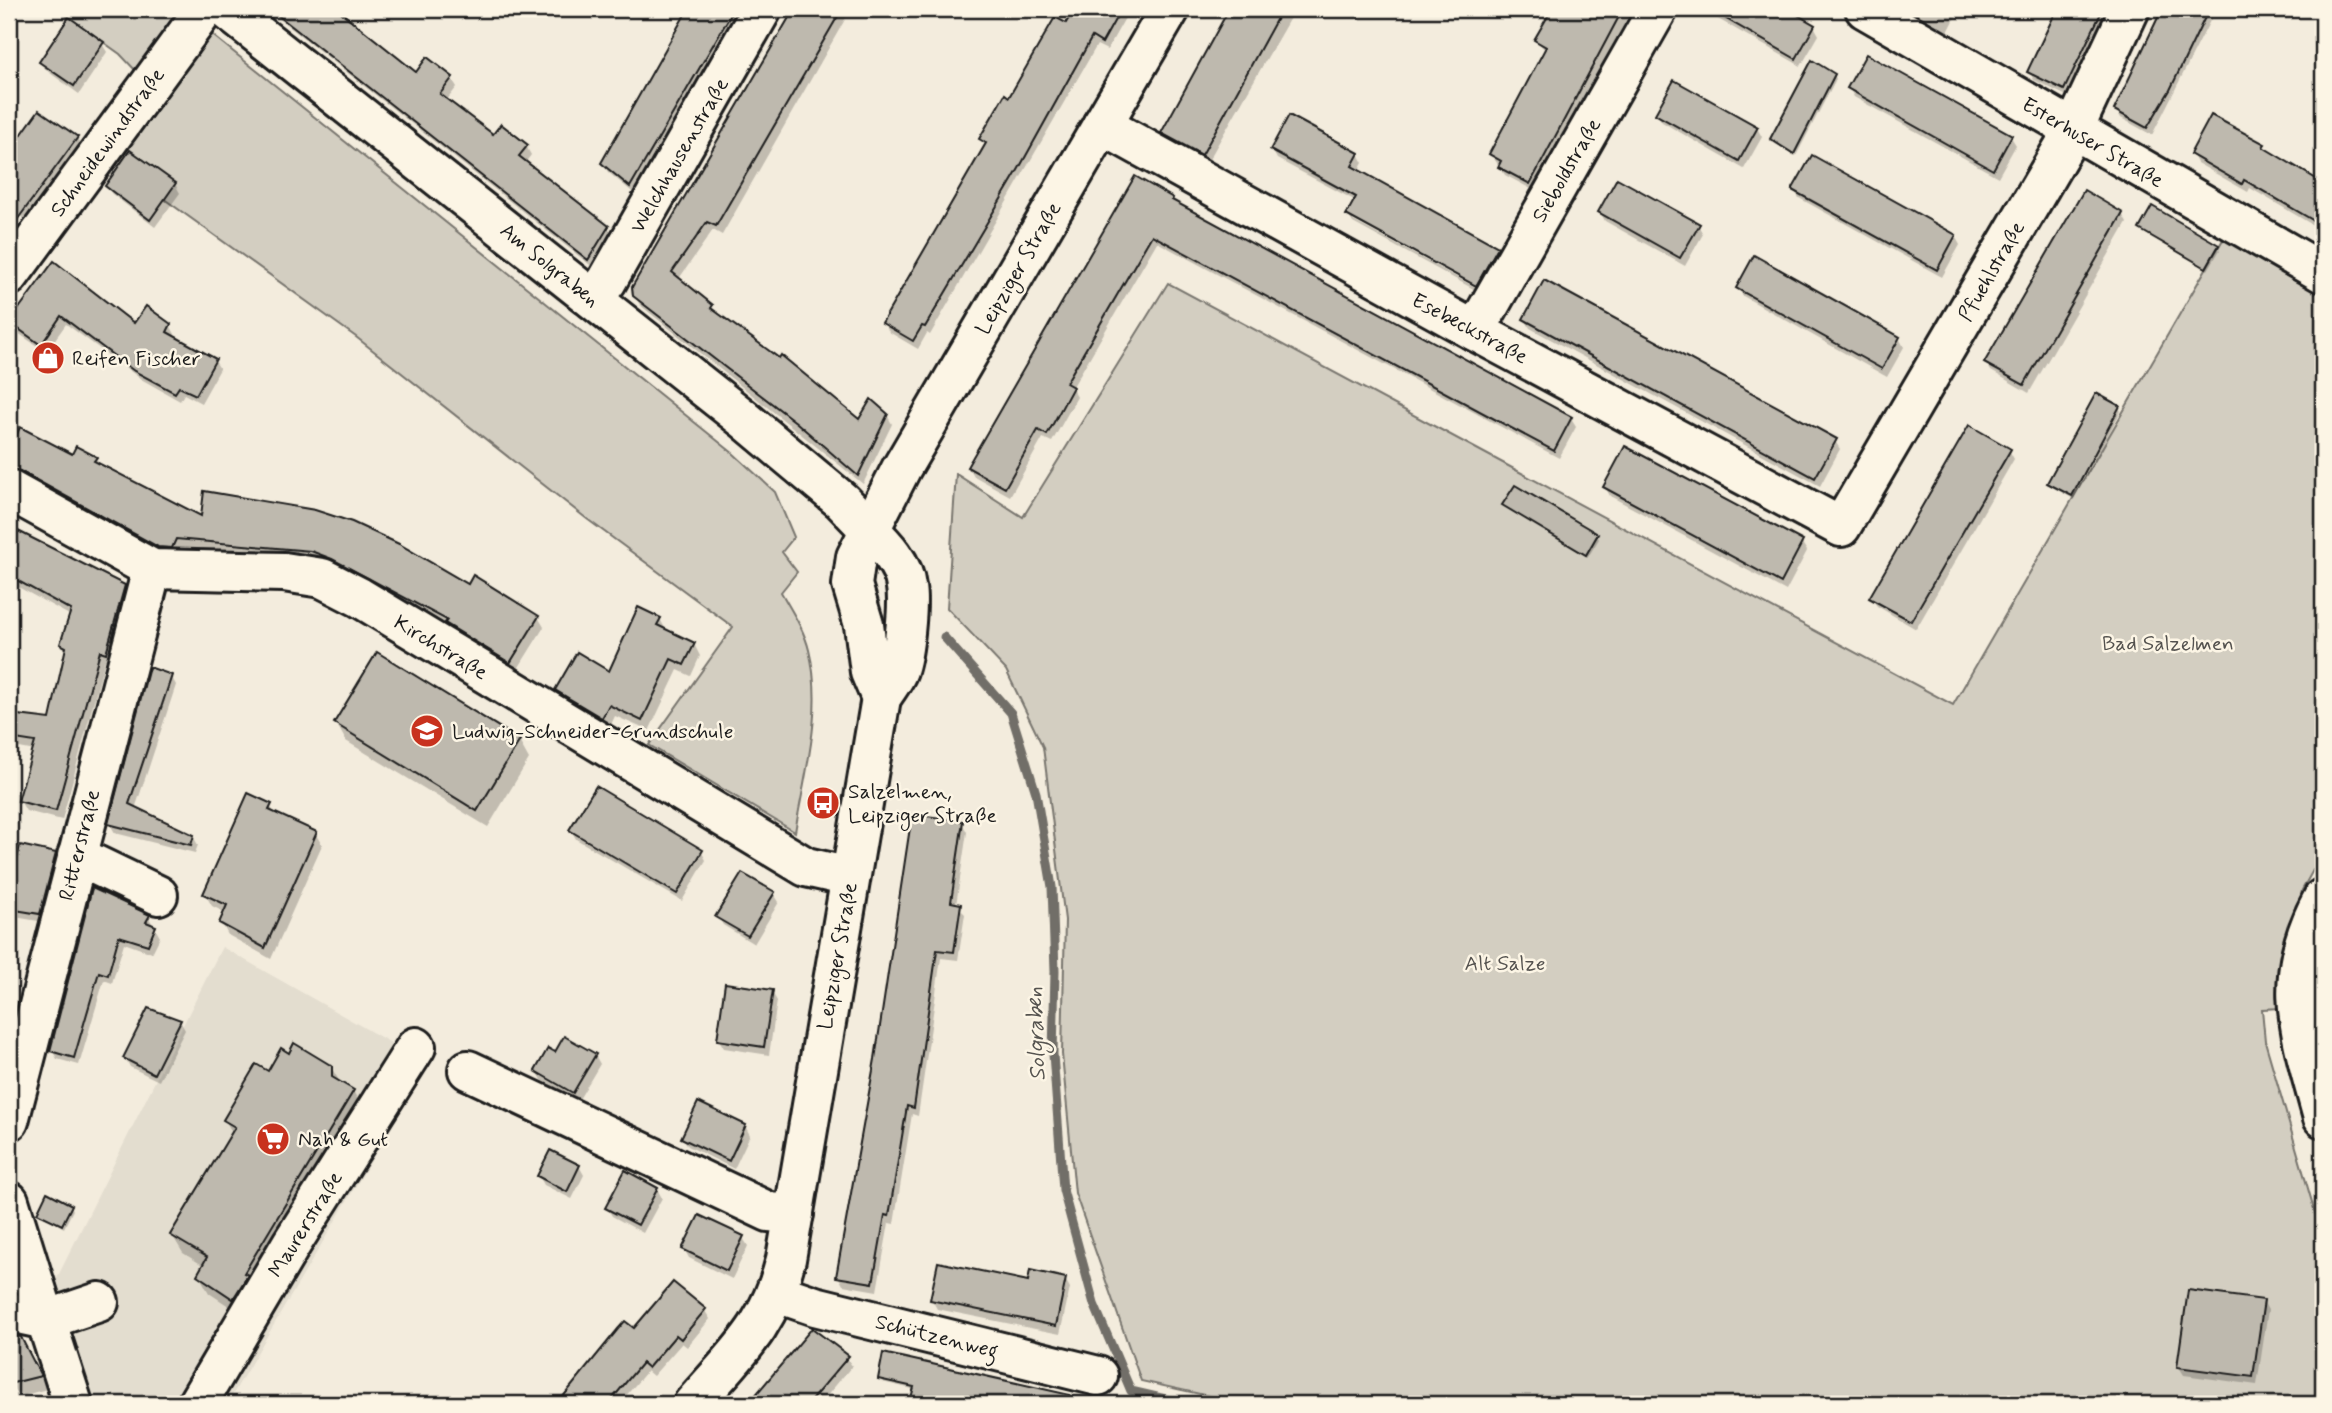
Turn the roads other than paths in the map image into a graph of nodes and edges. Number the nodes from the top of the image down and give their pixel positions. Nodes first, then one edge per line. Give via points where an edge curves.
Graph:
1 (205, 9) edge
2 (226, 9) edge
3 (762, 9) edge
4 (1170, 9) edge
5 (1658, 9) edge
6 (1865, 9) edge
7 (2130, 9) edge
8 (1102, 125) junction
9 (2073, 131) junction
10 (2323, 273) edge
11 (9, 276) edge
12 (593, 299) junction
13 (1475, 331) junction
14 (9, 490) edge
15 (1841, 527) joint
16 (868, 528) junction
17 (152, 569) junction
18 (881, 698) junction
19 (77, 856) junction
20 (850, 877) junction
21 (158, 895) dead end
22 (2323, 898) edge
23 (416, 1046) dead end
24 (468, 1070) dead end
25 (2323, 1118) edge
26 (9, 1121) edge
27 (9, 1201) edge
28 (793, 1214) junction
29 (777, 1293) junction
30 (99, 1302) dead end
31 (9, 1312) edge
32 (46, 1320) junction
33 (1098, 1376) dead end
34 (73, 1404) edge
35 (197, 1404) edge
36 (693, 1404) edge

1 - 11 street, Schneidewindstraße
2 - 12 street, Am Solgraben
3 - 12 street, Welchhausenstraße
4 - 8 street, Leipziger Straße
5 - 13 street, Sieboldstraße
6 - 9 street, Esterhuser Straße
7 - 9 street, Pfuehlstraße
8 - 13 street, Esebeckstraße
8 - 16 street, Leipziger Straße
9 - 10 street, Esterhuser Straße
9 - 15 street, Pfuehlstraße
12 - 16 street, Am Solgraben via 744,419
13 - 15 street, Esebeckstraße
14 - 17 street, Kirchstraße
16 - 18 street, Leipziger Straße via 856,557 852,585 864,625 870,672
16 - 18 street, Leipziger Straße via 897,562 906,587 898,670
17 - 19 street, Ritterstraße
17 - 20 street, Kirchstraße via 284,572 322,578 795,861 816,872
18 - 20 street, Leipziger Straße
19 - 21 street
19 - 26 street, Ritterstraße
20 - 28 street, Leipziger Straße
22 - 25 street via 2310,923 2296,975 2301,1035
23 - 35 street, Maurerstraße
24 - 28 street via 769,1212
27 - 32 street
28 - 29 street, Leipziger Straße
29 - 33 street, Schützenweg
29 - 36 street, Leipziger Straße via 764,1320
30 - 32 street
31 - 32 street
32 - 34 street

